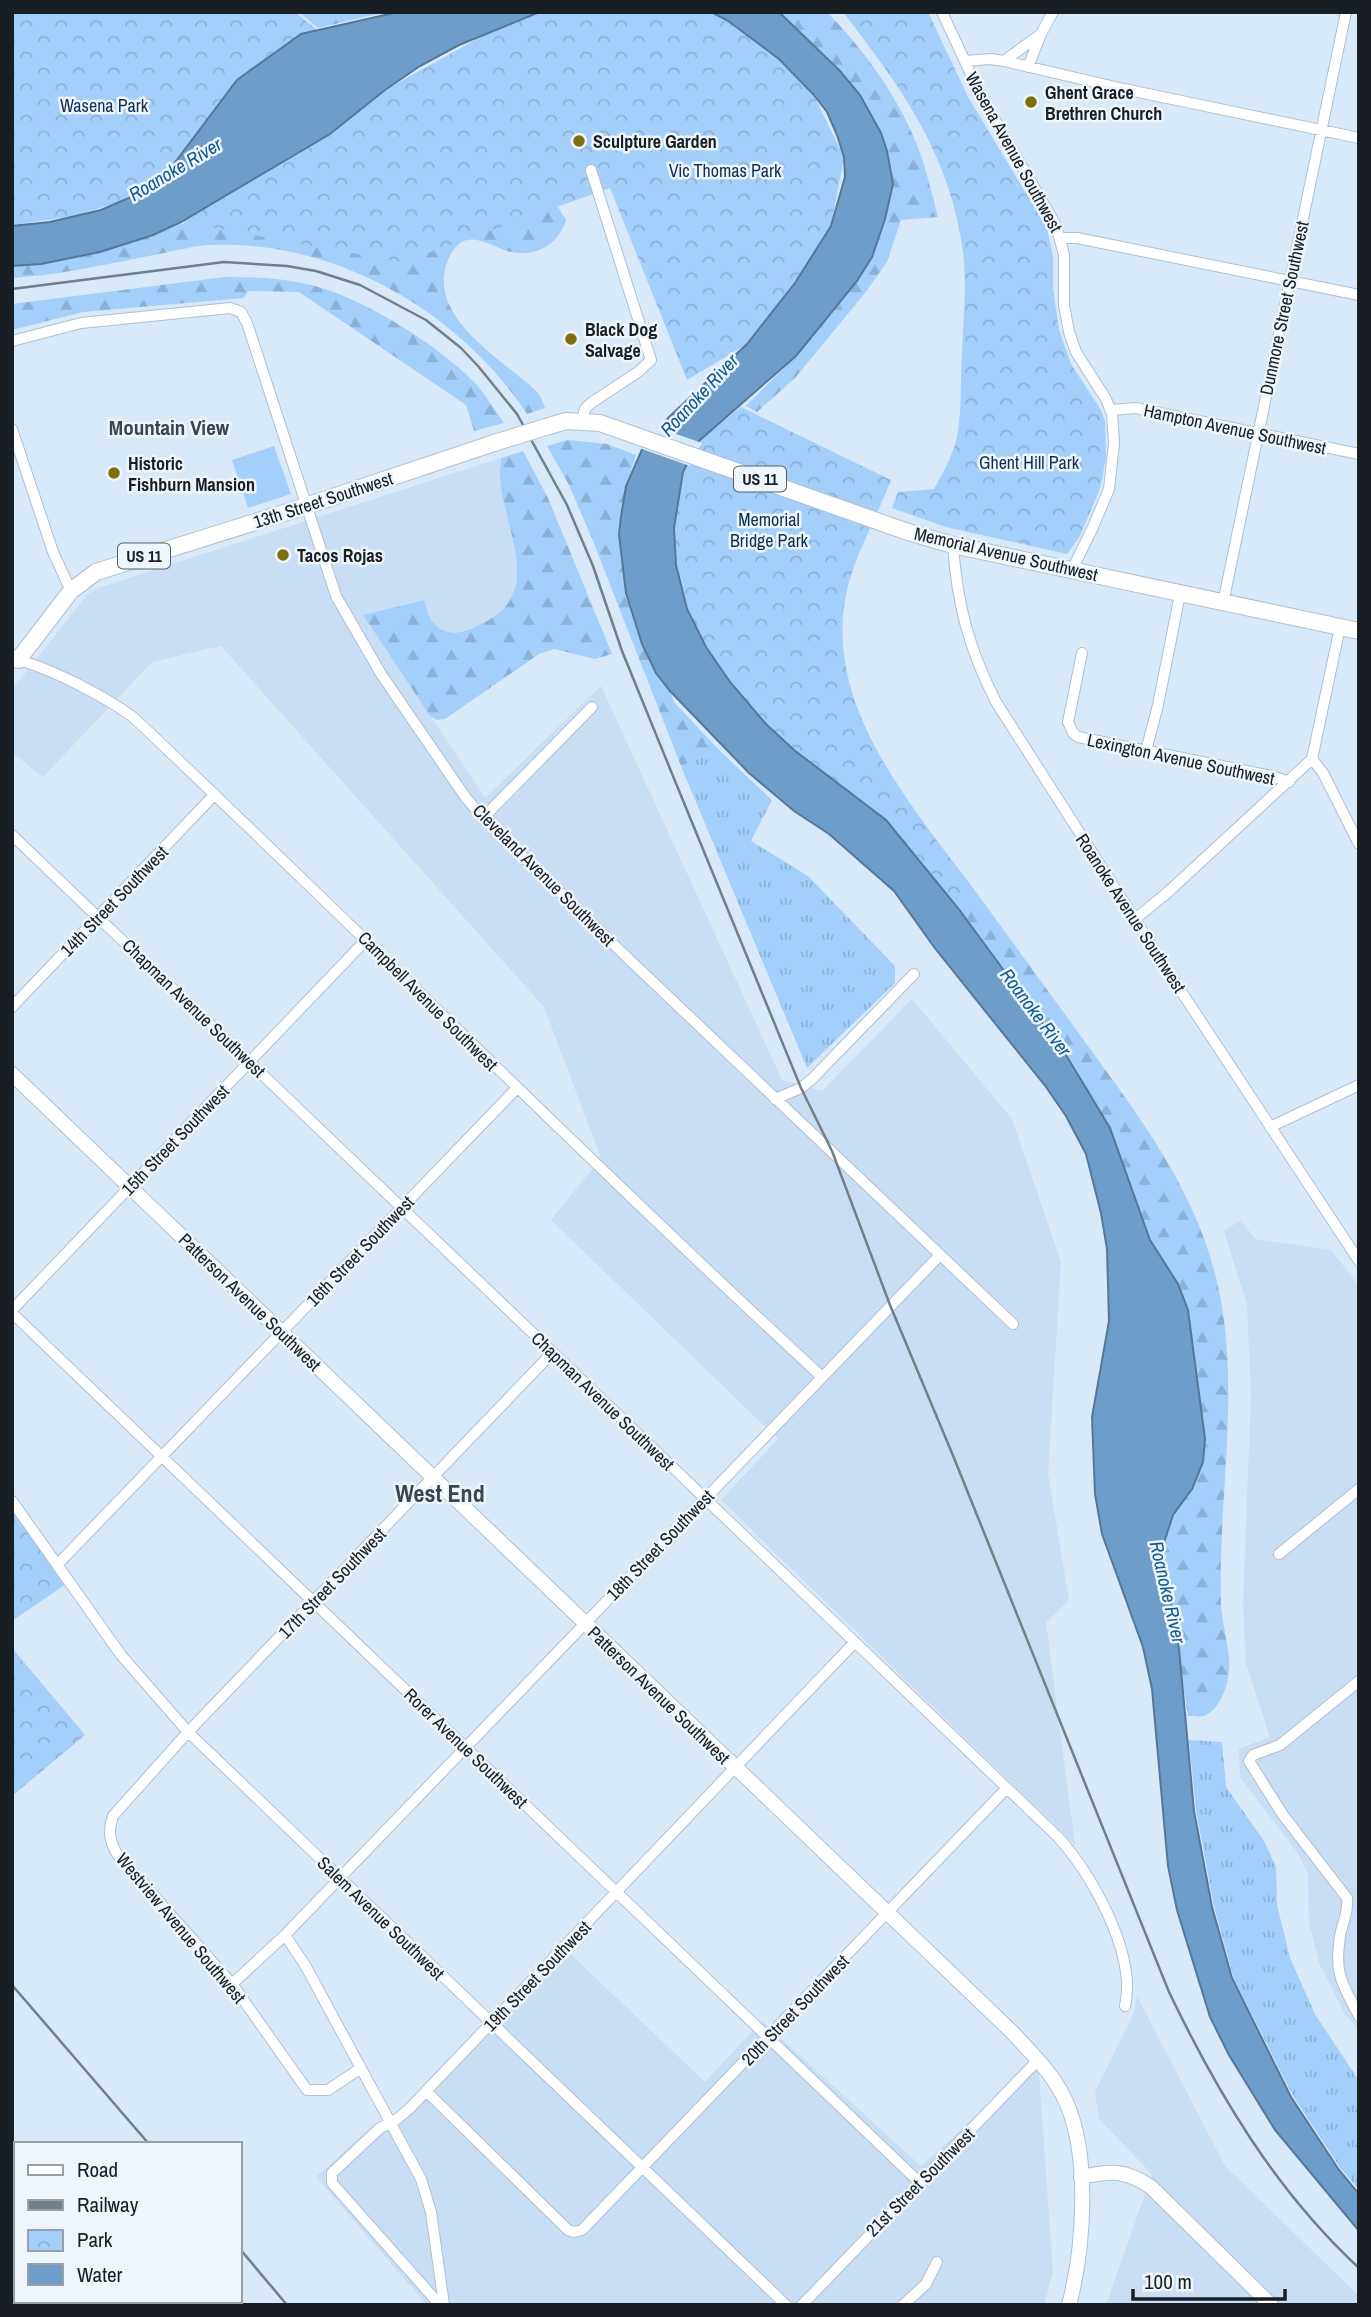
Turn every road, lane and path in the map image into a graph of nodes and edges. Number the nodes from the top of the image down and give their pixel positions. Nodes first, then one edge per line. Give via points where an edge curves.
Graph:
1 (943, 12) edge
2 (1053, 12) edge
3 (1346, 12) edge
4 (1041, 34) junction
5 (965, 61) junction
6 (1004, 61) junction
7 (1028, 67) junction
8 (1320, 130) junction
9 (1359, 138) edge
10 (591, 170) dead end
11 (1061, 238) junction
12 (1290, 281) junction
13 (1359, 295) edge
14 (12, 341) edge
15 (1111, 410) junction
16 (583, 421) junction
17 (12, 429) edge
18 (1258, 433) junction
19 (1359, 454) edge
20 (306, 506) junction
21 (953, 545) junction
22 (1072, 570) junction
23 (71, 591) junction
24 (1180, 594) junction
25 (1223, 603) junction
26 (1340, 627) junction
27 (1359, 631) edge
28 (1082, 653) dead end
29 (14, 662) edge
30 (592, 707) dead end
31 (1146, 751) junction
32 (1312, 759) junction
33 (1289, 782) junction
34 (215, 794) junction
35 (484, 818) junction
36 (12, 835) edge
37 (1359, 844) edge
38 (99, 917) junction
39 (1135, 919) junction
40 (366, 940) junction
41 (914, 974) dead end
42 (12, 1007) edge
43 (250, 1062) junction
44 (12, 1074) edge
45 (1359, 1085) edge
46 (517, 1088) junction
47 (775, 1099) junction
48 (1270, 1127) junction
49 (130, 1187) junction
50 (402, 1208) junction
51 (940, 1255) junction
52 (1359, 1261) edge
53 (12, 1312) edge
54 (1013, 1324) dead end
55 (282, 1333) junction
56 (552, 1353) junction
57 (822, 1377) junction
58 (162, 1457) junction
59 (433, 1479) junction
60 (1359, 1489) edge
61 (705, 1500) junction
62 (12, 1501) edge
63 (1279, 1554) dead end
64 (57, 1565) junction
65 (313, 1603) junction
66 (585, 1623) junction
67 (854, 1643) junction
68 (1359, 1681) edge
69 (188, 1732) junction
70 (466, 1748) junction
71 (736, 1769) junction
72 (1007, 1788) junction
73 (113, 1816) joint
74 (340, 1878) junction
75 (616, 1893) junction
76 (888, 1914) junction
77 (285, 1935) junction
78 (232, 1984) junction
79 (1125, 2006) dead end
80 (1359, 2016) edge
81 (492, 2024) junction
82 (767, 2038) junction
83 (1038, 2060) junction
84 (361, 2068) junction
85 (426, 2091) junction
86 (390, 2123) junction
87 (643, 2168) junction
88 (1081, 2177) junction
89 (919, 2182) junction
90 (937, 2262) dead end
91 (442, 2305) edge
92 (786, 2305) edge
93 (802, 2305) edge
94 (903, 2305) edge
95 (1069, 2305) edge
96 (1271, 2305) edge

1 - 5 street, Wasena Avenue Southwest
2 - 4 street
3 - 8 street, Dunmore Street Southwest
4 - 6 street
4 - 7 street
5 - 6 street
5 - 11 street, Wasena Avenue Southwest
6 - 7 street
7 - 8 street
8 - 9 street
8 - 12 street, Dunmore Street Southwest
10 - 16 street via 651,360 591,403
11 - 12 street
11 - 15 street, Wasena Avenue Southwest via 1063,305 1069,331 1076,352
12 - 13 street
12 - 18 street, Dunmore Street Southwest
14 - 20 street, Cleveland Avenue Southwest via 81,323 230,308 240,312
15 - 18 street, Hampton Avenue Southwest via 1136,408
15 - 22 street, Wasena Avenue Southwest via 1114,443 1108,489
16 - 20 main road, 13th Street Southwest / US 11, bridge via 549,426
16 - 21 main road, Memorial Avenue Southwest / US 11 via 615,428
17 - 23 street via 53,552
18 - 19 street, Hampton Avenue Southwest
18 - 25 street, Dunmore Street Southwest
20 - 23 main road, 13th Street Southwest / US 11 via 96,572
20 - 35 street, Cleveland Avenue Southwest via 344,613 384,678
21 - 22 main road, Memorial Avenue Southwest / US 11
21 - 39 street, Roanoke Avenue Southwest via 964,624 982,674 1010,728
22 - 24 main road, Memorial Avenue Southwest / US 11
23 - 29 main road, 13th Street Southwest / US 11
24 - 25 main road, Memorial Avenue Southwest / US 11
24 - 31 street
25 - 26 main road, Memorial Avenue Southwest / US 11
26 - 27 main road, Memorial Avenue Southwest / US 11
26 - 32 street
28 - 31 street, Lexington Avenue Southwest via 1068,722 1073,733
29 - 34 street, Campbell Avenue Southwest via 34,665 120,708
30 - 35 street
31 - 33 street, Lexington Avenue Southwest
32 - 33 street
32 - 37 street
33 - 39 street
34 - 38 street, 14th Street Southwest
34 - 40 street, Campbell Avenue Southwest
35 - 47 street, Cleveland Avenue Southwest
36 - 38 street, Chapman Avenue Southwest
38 - 42 street, 14th Street Southwest
38 - 43 street, Chapman Avenue Southwest
39 - 48 street, Roanoke Avenue Southwest
40 - 43 street, 15th Street Southwest
40 - 46 street, Campbell Avenue Southwest
41 - 47 street via 813,1078
43 - 49 street, 15th Street Southwest
43 - 50 street, Chapman Avenue Southwest
44 - 49 main road, Patterson Avenue Southwest
45 - 48 street
46 - 50 street, 16th Street Southwest
46 - 57 street, Campbell Avenue Southwest
47 - 51 street, Cleveland Avenue Southwest
48 - 52 street, Roanoke Avenue Southwest
49 - 53 street, 15th Street Southwest
49 - 55 main road, Patterson Avenue Southwest
50 - 55 street, 16th Street Southwest
50 - 56 street, Chapman Avenue Southwest
51 - 54 street, Cleveland Avenue Southwest
51 - 57 street, 18th Street Southwest
53 - 58 street, Rorer Avenue Southwest
55 - 58 street, 16th Street Southwest
55 - 59 main road, Patterson Avenue Southwest
56 - 59 street, 17th Street Southwest
56 - 61 street, Chapman Avenue Southwest
57 - 61 street, 18th Street Southwest
58 - 64 street, 16th Street Southwest
58 - 65 street, Rorer Avenue Southwest
59 - 65 street, 17th Street Southwest
59 - 66 main road, Patterson Avenue Southwest
60 - 63 street
61 - 66 street, 18th Street Southwest
61 - 67 street, Chapman Avenue Southwest
62 - 64 street, Salem Avenue Southwest
64 - 69 street, Salem Avenue Southwest via 121,1655
65 - 69 street, 17th Street Southwest
65 - 70 street, Rorer Avenue Southwest
66 - 70 street, 18th Street Southwest
66 - 71 main road, Patterson Avenue Southwest
67 - 71 street, 19th Street Southwest
67 - 72 street, Chapman Avenue Southwest
68 - 80 street via 1280,1745 1249,1761 1283,1815 1347,1898 1338,1967 1343,1989
69 - 73 street, 17th Street Southwest
69 - 74 street, Salem Avenue Southwest
70 - 74 street, 18th Street Southwest
70 - 75 street, Rorer Avenue Southwest
71 - 75 street, 19th Street Southwest
71 - 76 main road, Patterson Avenue Southwest
72 - 76 street, 20th Street Southwest
72 - 79 street, Chapman Avenue Southwest via 1073,1853 1095,1887 1126,1969
73 - 78 street, Westview Avenue Southwest via 108,1830 117,1854
74 - 77 street, 18th Street Southwest
74 - 81 street, Salem Avenue Southwest
75 - 81 street, 19th Street Southwest
75 - 82 street, Rorer Avenue Southwest
76 - 82 street, 20th Street Southwest
76 - 83 main road, Patterson Avenue Southwest
77 - 78 street, 18th Street Southwest
77 - 84 street
78 - 84 street, Westview Avenue Southwest via 307,2090 328,2091
81 - 85 street, 19th Street Southwest
81 - 87 street, Salem Avenue Southwest
82 - 87 street, 20th Street Southwest
82 - 89 street, Rorer Avenue Southwest
83 - 88 main road, Patterson Avenue Southwest via 1071,2102
83 - 89 street, 21st Street Southwest
84 - 86 street
85 - 86 street, 19th Street Southwest
85 - 87 street, 20th Street Southwest via 568,2230 582,2230
86 - 91 street via 426,2193
86 - 91 street, 19th Street Southwest via 332,2173 332,2183
87 - 92 street, Salem Avenue Southwest
88 - 95 main road, Patterson Avenue Southwest via 1079,2241
88 - 96 main road via 1115,2171 1151,2187
89 - 93 street, 21st Street Southwest
90 - 94 street via 926,2284

